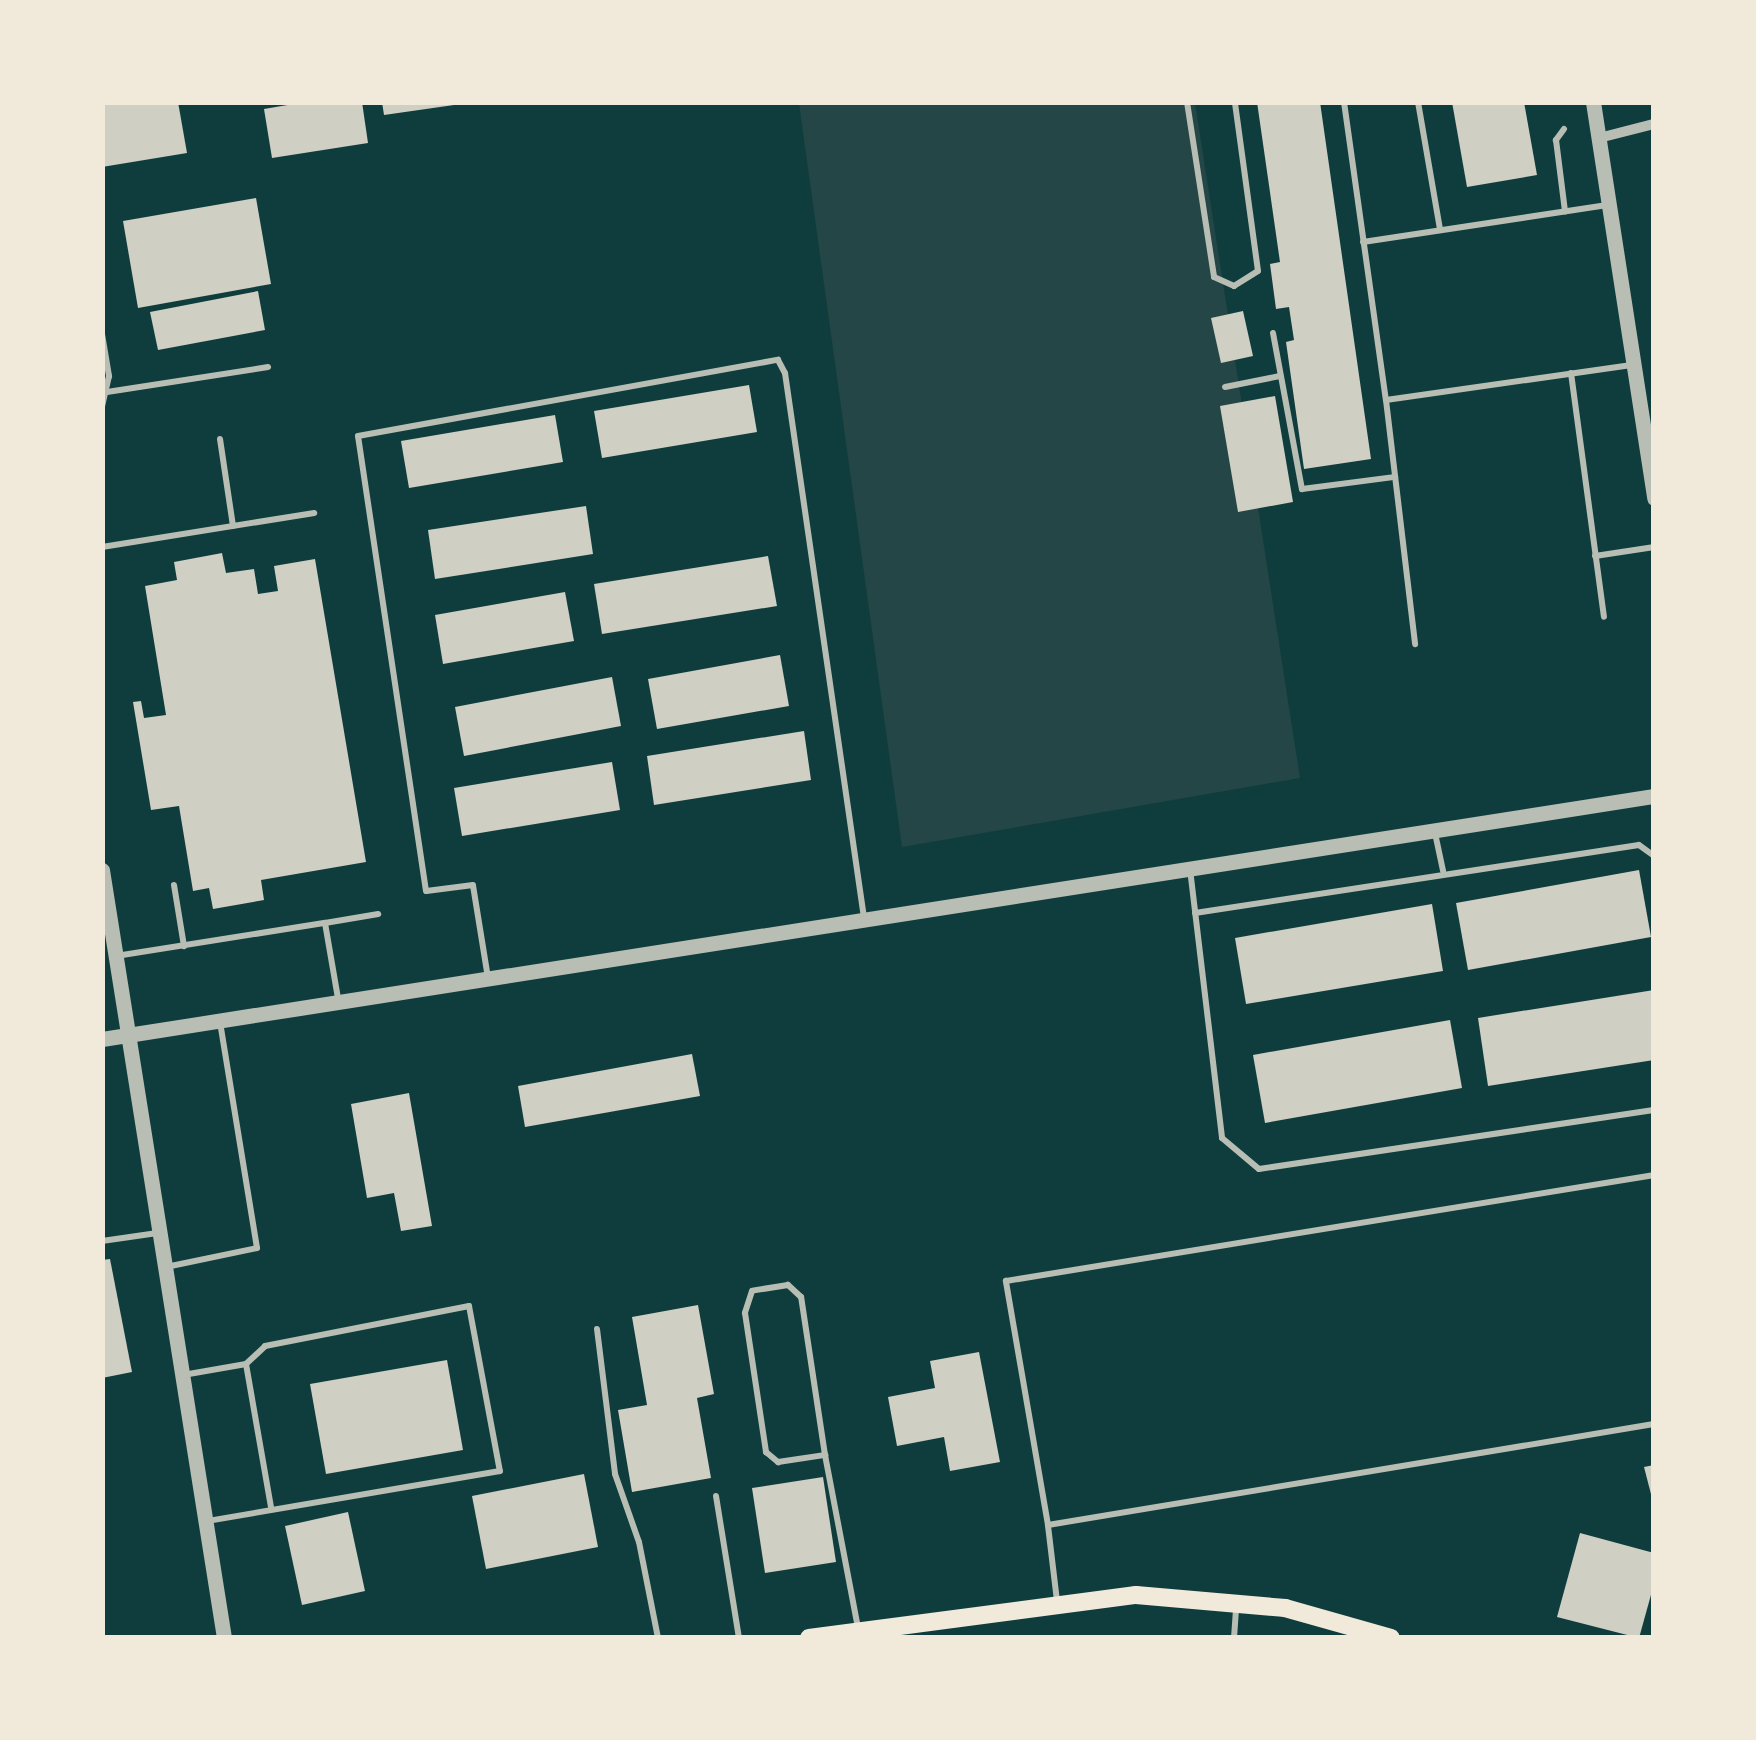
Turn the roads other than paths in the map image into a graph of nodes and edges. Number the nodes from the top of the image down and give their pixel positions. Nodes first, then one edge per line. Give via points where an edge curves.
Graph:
1 (1187, 102) edge
2 (1235, 102) edge
3 (1344, 102) edge
4 (1418, 102) edge
5 (1593, 102) edge
6 (1654, 124) edge
7 (1564, 129) dead end
8 (1599, 138) junction
9 (1609, 204) junction
10 (1565, 211) junction
11 (1440, 230) junction
12 (1363, 242) junction
13 (1273, 333) dead end
14 (102, 334) edge
15 (1633, 364) junction
16 (268, 367) dead end
17 (1571, 373) junction
18 (1280, 376) junction
19 (1225, 387) dead end
20 (107, 392) junction
21 (1386, 400) junction
22 (102, 406) edge
23 (220, 438) dead end
24 (1395, 476) junction
25 (1654, 498) edge
26 (314, 513) dead end
27 (233, 526) junction
28 (102, 546) edge
29 (1654, 547) edge
30 (1596, 556) junction
31 (1604, 617) dead end
32 (1415, 644) dead end
33 (1654, 796) edge
34 (1435, 830) junction
35 (1654, 856) edge
36 (1190, 869) junction
37 (102, 870) edge
38 (1443, 871) junction
39 (174, 885) dead end
40 (1195, 912) junction
41 (378, 914) dead end
42 (864, 920) junction
43 (325, 923) junction
44 (184, 946) junction
45 (115, 956) junction
46 (488, 979) junction
47 (339, 1002) junction
48 (220, 1021) junction
49 (127, 1035) junction
50 (102, 1039) edge
51 (1654, 1110) edge
52 (1654, 1175) edge
53 (159, 1232) junction
54 (102, 1241) edge
55 (164, 1268) junction
56 (597, 1330) dead end
57 (246, 1364) junction
58 (182, 1375) junction
59 (1654, 1424) edge
60 (826, 1454) junction
61 (716, 1496) dead end
62 (270, 1508) junction
63 (206, 1521) junction
64 (1048, 1525) junction
65 (1057, 1601) junction
66 (1237, 1601) junction
67 (859, 1630) junction
68 (224, 1638) edge
69 (658, 1638) edge
70 (739, 1638) edge
71 (809, 1638) edge
72 (1234, 1638) edge
73 (1391, 1638) edge

1 - 2 lane via 1214,278 1234,286 1258,271
3 - 12 lane
4 - 11 lane
5 - 8 street
6 - 8 street
7 - 10 lane via 1556,140
8 - 9 street
9 - 10 lane
9 - 15 street
10 - 11 lane
11 - 12 lane
12 - 21 lane
13 - 18 lane
14 - 20 lane
15 - 17 lane
15 - 25 street
16 - 20 lane
17 - 21 lane
17 - 30 lane
18 - 19 lane
18 - 24 lane via 1302,489
20 - 22 lane
21 - 24 lane
23 - 27 lane
24 - 32 lane
26 - 27 lane
27 - 28 lane
29 - 30 lane
30 - 31 lane
33 - 34 street
34 - 36 street
34 - 38 lane
35 - 38 lane via 1639,844
36 - 40 lane
36 - 42 street
37 - 45 street
38 - 40 lane
39 - 44 lane
40 - 51 lane via 1222,1138 1259,1169
41 - 43 lane
42 - 46 street
42 - 46 lane via 778,360 358,436 426,891 473,885
43 - 44 lane
43 - 47 lane
44 - 45 lane
45 - 49 street
46 - 47 street
47 - 48 street
48 - 49 street
48 - 55 lane via 257,1248
49 - 50 street
49 - 53 street
52 - 64 lane via 1006,1281
53 - 54 lane
53 - 55 street
55 - 58 street
56 - 69 lane via 615,1474 639,1542
57 - 58 lane
57 - 62 lane
57 - 62 lane via 265,1346 469,1306 500,1471
58 - 63 street
59 - 64 lane
60 - 60 lane via 778,1462 766,1452 744,1313 752,1291 788,1285 800,1297
60 - 67 lane
61 - 70 lane
62 - 63 lane
63 - 68 street
64 - 65 lane
65 - 66 main road via 1136,1595
65 - 67 main road
66 - 72 lane
66 - 73 main road
67 - 71 main road

